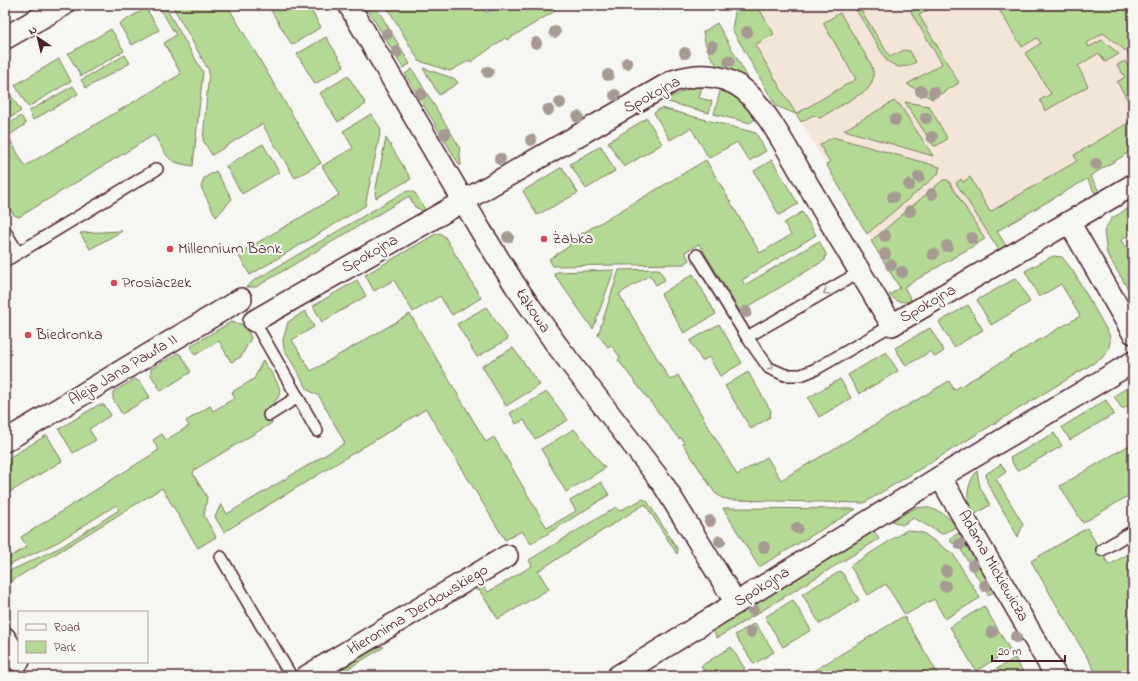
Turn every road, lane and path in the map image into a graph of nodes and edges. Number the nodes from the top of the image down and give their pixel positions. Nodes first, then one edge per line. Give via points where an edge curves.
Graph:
1 (63, 5) edge
2 (349, 5) edge
3 (5, 38) edge
4 (157, 169) dead end
5 (1133, 185) edge
6 (464, 201) junction
7 (1069, 222) junction
8 (5, 231) edge
9 (18, 253) junction
10 (697, 255) dead end
11 (5, 261) edge
12 (860, 272) junction
13 (241, 299) dead end
14 (254, 321) joint
15 (892, 325) junction
16 (1133, 333) edge
17 (747, 337) junction
18 (1133, 362) edge
19 (298, 397) junction
20 (269, 415) dead end
21 (317, 431) dead end
22 (5, 441) edge
23 (940, 477) junction
24 (1133, 531) edge
25 (1102, 550) dead end
26 (508, 556) dead end
27 (221, 557) dead end
28 (736, 603) junction
29 (5, 638) edge
30 (18, 660) edge
31 (20, 663) edge
32 (28, 676) edge
33 (291, 676) edge
34 (307, 676) edge
35 (618, 676) edge
36 (1056, 676) edge

1 - 3 street
2 - 6 street, Łąkowa
4 - 9 lane
5 - 7 street, Spokojna
6 - 12 street, Spokojna via 673,81 690,75 706,75 733,82 751,96 782,142
6 - 14 street, Spokojna
6 - 28 street, Łąkowa via 511,278 556,344 663,484
7 - 15 street, Spokojna
7 - 16 street
8 - 9 lane
9 - 11 lane
10 - 17 lane
12 - 15 street, Spokojna
12 -> 17 lane
13 - 22 street, Aleja Jana Pawła II
14 - 19 lane, Spokojna
17 -> 15 lane via 769,368 785,375 801,375
18 - 23 street, Spokojna
19 - 20 lane
19 - 21 lane, Spokojna
23 - 28 street, Spokojna
23 - 36 street, Adama Mickiewicza
24 - 25 lane
26 - 34 street, Hieronima Derdowskiego
27 - 33 lane
28 - 35 street, Spokojna
29 - 30 street
31 - 32 street

